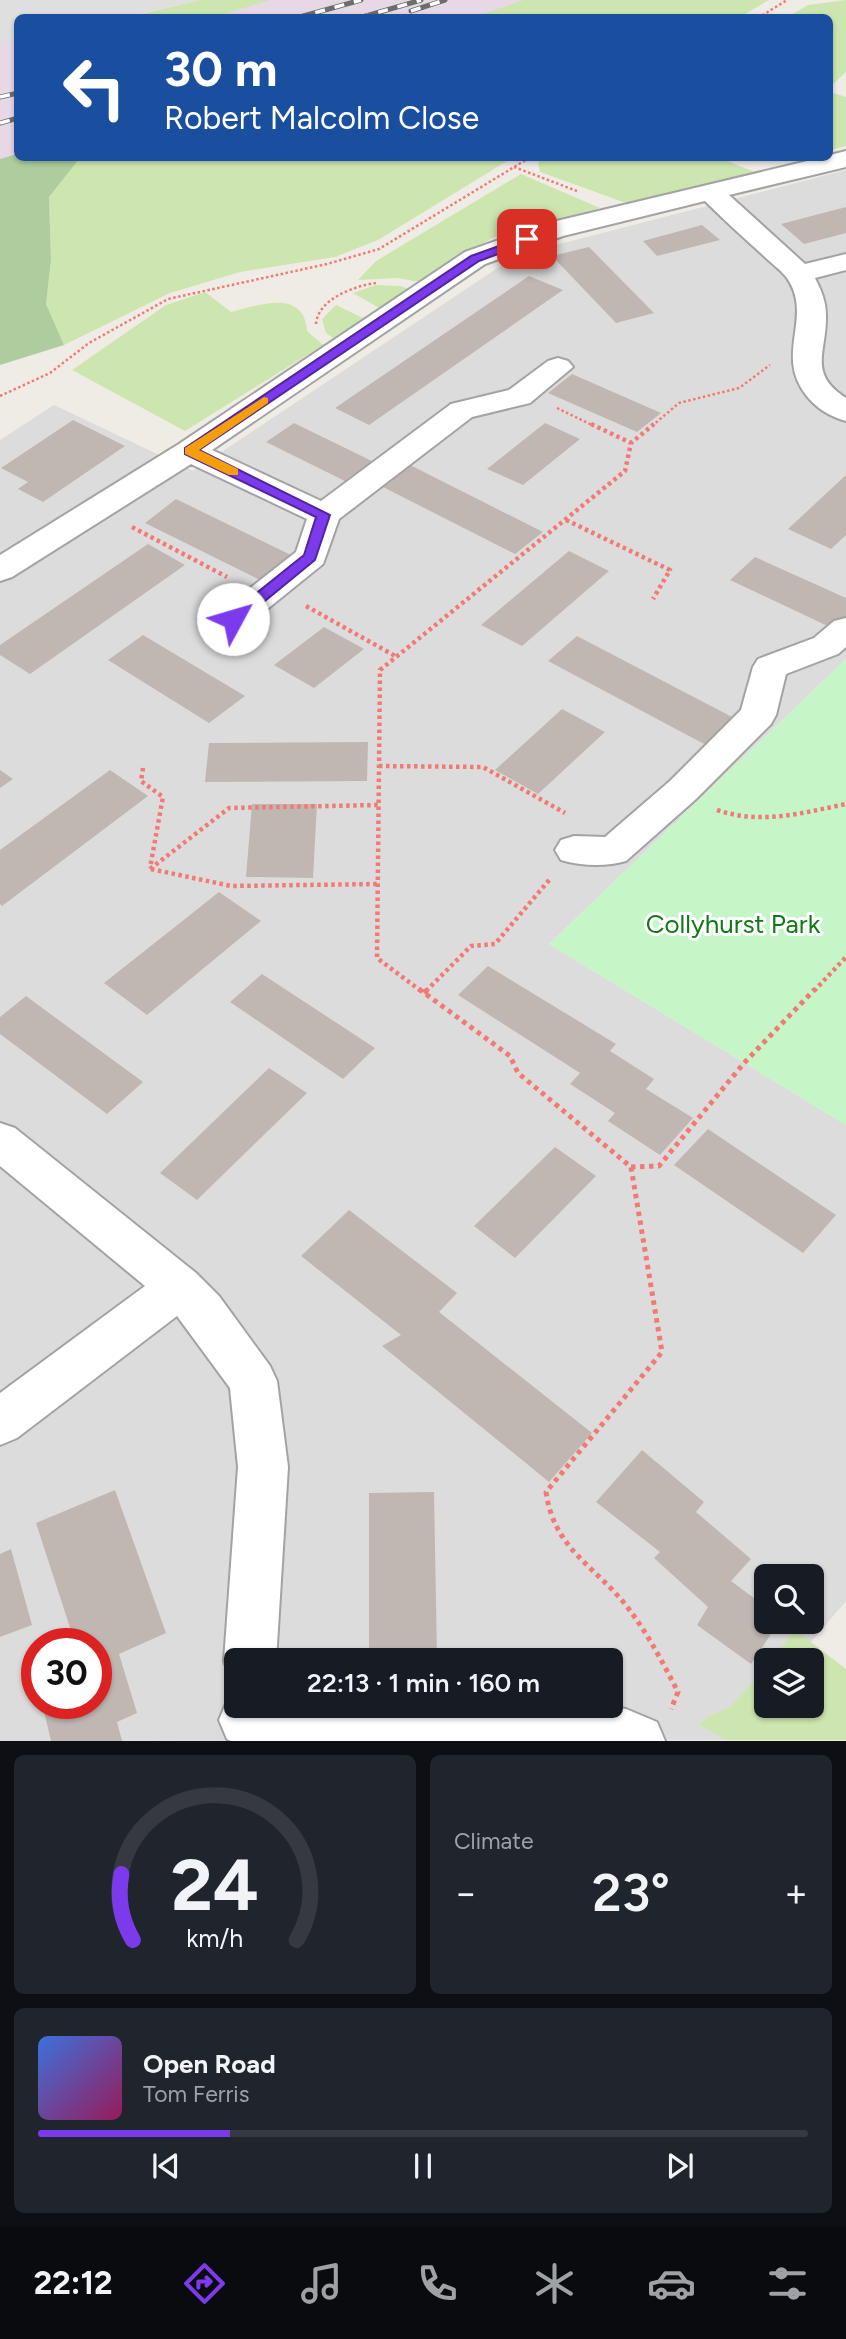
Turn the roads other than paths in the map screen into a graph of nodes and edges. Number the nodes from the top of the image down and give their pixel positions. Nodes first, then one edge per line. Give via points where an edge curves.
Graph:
1 (846, 159) edge
2 (711, 193) junction
3 (846, 262) edge
4 (799, 274) junction
5 (558, 368) dead end
6 (846, 412) edge
7 (190, 451) junction
8 (324, 515) junction
9 (0, 570) edge
10 (233, 619) dead end
11 (846, 629) edge
12 (574, 850) road end
13 (0, 1140) edge
14 (180, 1287) junction
15 (0, 1422) edge
16 (251, 1648) edge
17 (246, 1722) edge
18 (653, 1728) edge

1 - 2 street
2 - 4 street
2 - 7 street via 554,230 475,258
3 - 4 street
4 - 6 street via 811,302 804,368 811,388
5 - 8 street via 519,397 462,410
7 - 8 street
7 - 9 street
8 - 10 street via 311,557
11 - 12 street via 826,646 770,667 758,715 613,851
13 - 14 street
14 - 15 street
14 - 16 street via 253,1381 263,1467
17 - 18 street via 576,1729 626,1736

